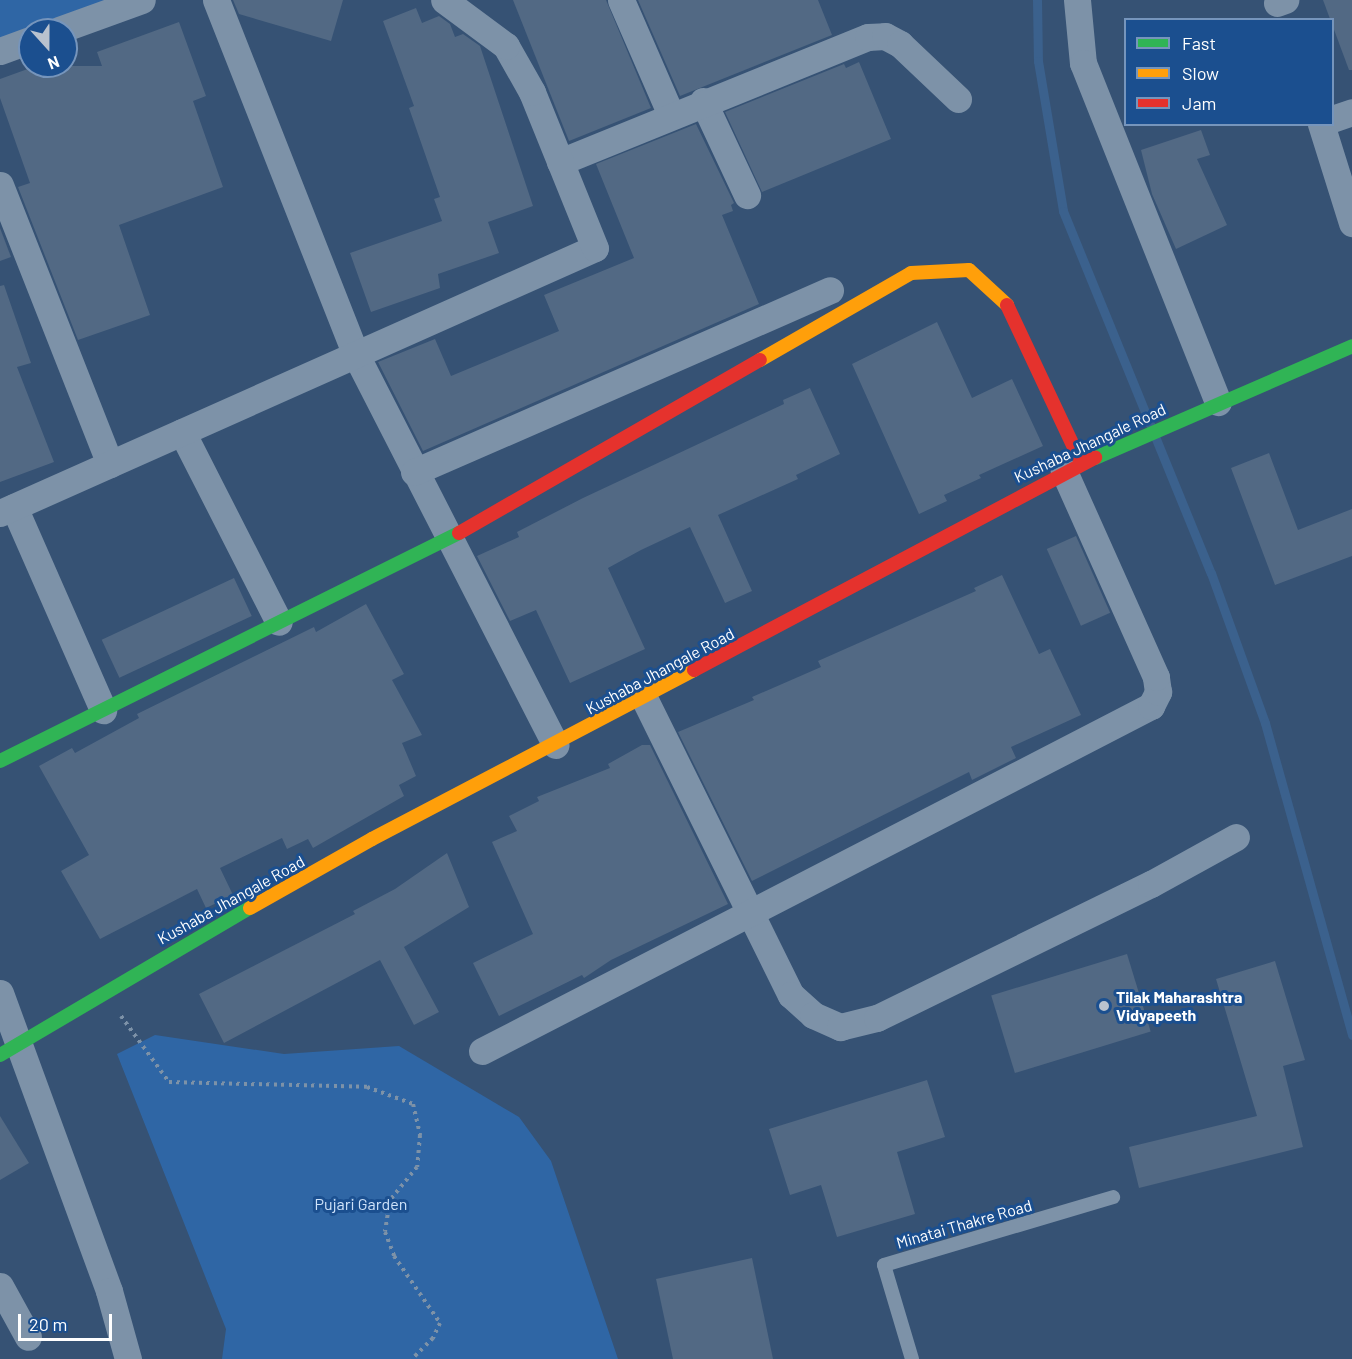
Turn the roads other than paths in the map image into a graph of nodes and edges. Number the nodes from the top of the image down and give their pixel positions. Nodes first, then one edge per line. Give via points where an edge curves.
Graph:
1 (142, 0) edge
2 (216, 0) edge
3 (444, 0) edge
4 (621, 0) edge
5 (1077, 0) edge
6 (78, 23) edge
7 (18, 44) edge
8 (0, 51) edge
9 (957, 99) dead end
10 (703, 101) junction
11 (1352, 111) edge
12 (670, 115) junction
13 (1334, 118) edge
14 (1322, 126) edge
15 (561, 162) junction
16 (0, 185) edge
17 (747, 195) dead end
18 (1352, 223) edge
19 (830, 290) dead end
20 (1352, 346) edge
21 (356, 355) junction
22 (1218, 402) junction
23 (182, 432) junction
24 (110, 464) junction
25 (1072, 467) junction
26 (414, 472) junction
27 (7, 510) edge
28 (449, 539) junction
29 (279, 622) junction
30 (644, 698) junction
31 (103, 710) junction
32 (556, 746) junction
33 (0, 760) edge
34 (1236, 837) dead end
35 (749, 913) junction
36 (0, 993) edge
37 (10, 1049) edge
38 (482, 1051) dead end
39 (1113, 1197) dead end
40 (0, 1286) edge
41 (28, 1337) dead end
42 (128, 1359) edge
43 (912, 1359) edge

1 - 6 street
2 - 21 street
3 - 15 street via 506,46 532,92
4 - 12 street
5 - 22 street via 1083,63
7 - 8 street
9 - 10 street via 900,44 885,36 868,37
10 - 12 street
10 - 17 street
11 - 13 street
12 - 15 street
14 - 18 street
15 - 21 street via 595,248
16 - 24 street
19 - 26 street
20 - 22 street, Kushaba Jhangale Road
21 - 23 street
21 - 26 street
22 - 25 street, Kushaba Jhangale Road
23 - 24 street
23 - 29 street
24 - 27 street
25 - 28 street via 1006,302 969,270 911,273
25 - 30 street, Kushaba Jhangale Road
25 - 35 street via 1156,677 1158,693 1150,706
26 - 28 street
27 - 31 street
28 - 29 street
28 - 32 street
29 - 31 street
30 - 32 street, Kushaba Jhangale Road
30 - 35 street
31 - 33 street
32 - 37 street, Kushaba Jhangale Road via 372,839 103,991
34 - 35 street via 1151,884 877,1018 840,1027 813,1015 791,995
35 - 38 street
36 - 37 street
37 - 42 street via 109,1291
39 - 43 lane, Minatai Thakre Road via 884,1265
40 - 41 street

